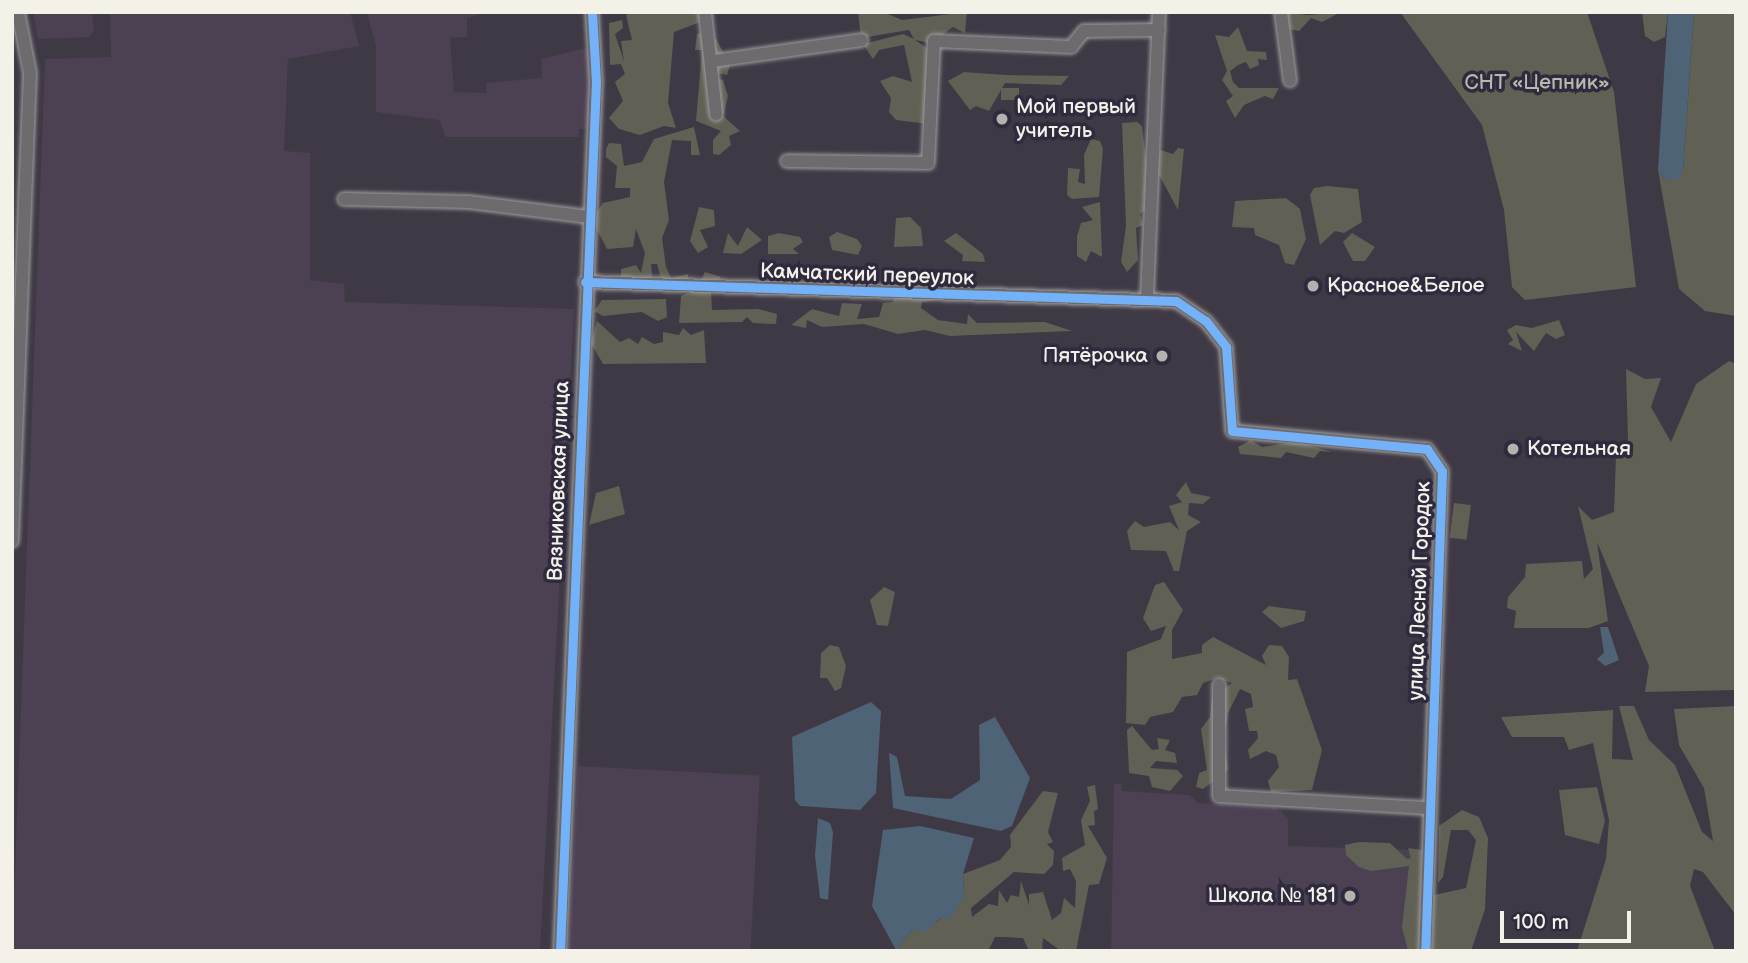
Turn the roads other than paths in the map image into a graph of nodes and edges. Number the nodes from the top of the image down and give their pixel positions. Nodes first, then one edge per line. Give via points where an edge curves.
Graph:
1 (18, 12) edge
2 (592, 12) edge
3 (705, 12) edge
4 (1160, 12) edge
5 (1281, 12) edge
6 (1159, 30) junction
7 (862, 40) dead end
8 (713, 61) junction
9 (1290, 80) dead end
10 (716, 114) dead end
11 (787, 161) dead end
12 (344, 199) dead end
13 (589, 217) junction
14 (585, 282) junction
15 (1147, 297) junction
16 (12, 541) edge
17 (1220, 685) dead end
18 (1429, 808) junction
19 (560, 951) edge
20 (1425, 951) edge

1 - 16 street via 30,73
2 - 13 street, Вязниковская улица via 596,82
3 - 8 street
4 - 6 street
5 - 9 street
6 - 11 street via 1084,31 1071,47 934,41 928,163
6 - 15 street
7 - 8 street
8 - 10 street
12 - 13 street via 469,202
13 - 14 street, Вязниковская улица
14 - 15 street, Камчатский переулок via 1053,300
14 - 19 street, Вязниковская улица
15 - 18 street, улица Лесной Городок via 1176,301 1220,336 1226,347 1232,431 1415,445 1439,464
17 - 18 street via 1219,796
18 - 20 street, улица Лесной Городок

